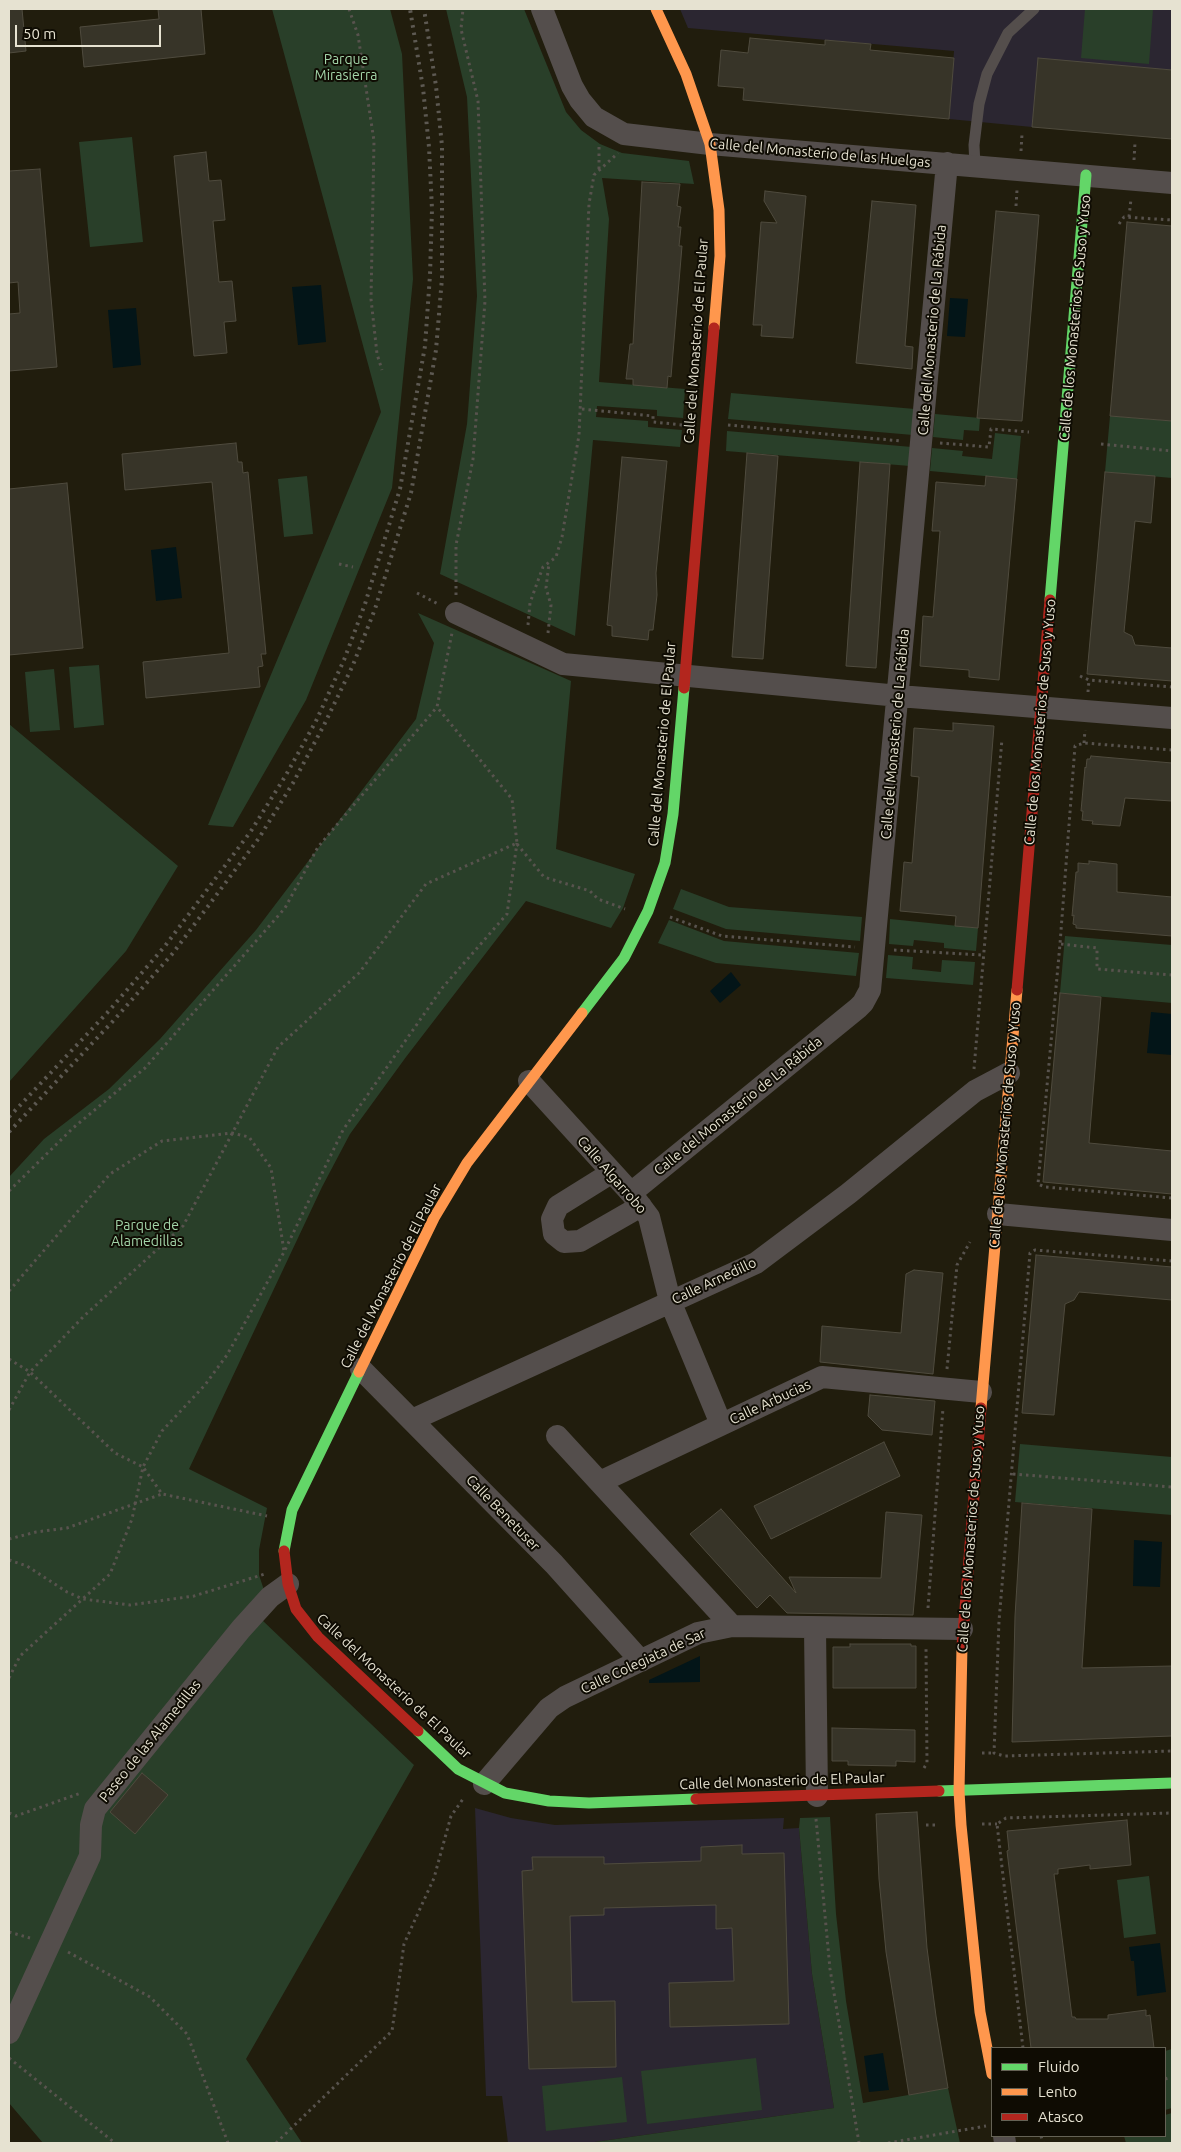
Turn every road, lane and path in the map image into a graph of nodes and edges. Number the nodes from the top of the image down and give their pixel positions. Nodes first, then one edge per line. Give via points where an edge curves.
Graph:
1 (349, 9) edge
2 (463, 9) edge
3 (542, 9) edge
4 (656, 9) edge
5 (1034, 9) edge
6 (600, 138) dead end
7 (710, 144) junction
8 (623, 147) dead end
9 (946, 163) junction
10 (975, 166) junction
11 (599, 170) junction
12 (1086, 175) junction
13 (1172, 183) edge
14 (1172, 220) edge
15 (1119, 224) dead end
16 (382, 370) dead end
17 (582, 409) junction
18 (725, 424) dead end
19 (686, 425) dead end
20 (1029, 432) dead end
21 (922, 442) junction
22 (1101, 444) dead end
23 (1172, 451) edge
24 (549, 562) junction
25 (339, 564) dead end
26 (353, 567) dead end
27 (456, 613) junction
28 (535, 651) junction
29 (1080, 676) dead end
30 (684, 677) junction
31 (1172, 687) edge
32 (899, 696) junction
33 (1042, 706) junction
34 (436, 707) junction
35 (1172, 718) edge
36 (1002, 739) dead end
37 (1172, 750) edge
38 (517, 844) junction
39 (627, 910) dead end
40 (668, 916) dead end
41 (1060, 944) junction
42 (858, 948) dead end
43 (888, 950) dead end
44 (982, 955) junction
45 (1172, 976) edge
46 (1009, 1073) junction
47 (529, 1081) junction
48 (975, 1091) junction
49 (232, 1133) junction
50 (611, 1173) junction
51 (9, 1191) edge
52 (1172, 1198) edge
53 (636, 1200) junction
54 (998, 1214) junction
55 (1172, 1230) edge
56 (971, 1235) dead end
57 (284, 1252) junction
58 (1172, 1261) edge
59 (9, 1291) edge
60 (670, 1301) junction
61 (9, 1359) edge
62 (361, 1368) junction
63 (30, 1372) junction
64 (945, 1389) junction
65 (981, 1392) junction
66 (9, 1410) edge
67 (412, 1420) junction
68 (721, 1424) junction
69 (557, 1436) dead end
70 (143, 1467) junction
71 (1013, 1474) junction
72 (600, 1482) junction
73 (1172, 1487) edge
74 (162, 1494) junction
75 (135, 1504) junction
76 (270, 1517) dead end
77 (9, 1539) edge
78 (9, 1560) edge
79 (265, 1574) dead end
80 (288, 1584) junction
81 (82, 1599) junction
82 (732, 1626) junction
83 (815, 1628) junction
84 (926, 1629) junction
85 (962, 1629) junction
86 (641, 1661) junction
87 (9, 1678) edge
88 (1172, 1751) edge
89 (921, 1774) dead end
90 (1172, 1783) edge
91 (484, 1784) junction
92 (959, 1791) junction
93 (84, 1792) dead end
94 (817, 1796) junction
95 (9, 1813) edge
96 (1172, 1813) edge
97 (9, 1932) edge
98 (52, 1943) junction
99 (9, 2033) edge
100 (1023, 2047) edge
101 (9, 2058) edge
102 (991, 2069) edge
103 (991, 2125) edge
104 (116, 2143) edge
105 (228, 2143) edge
106 (276, 2143) edge
107 (859, 2143) edge
108 (888, 2143) edge

1 - 16 path via 358,35 374,141 371,299
2 - 27 path via 461,29 478,101 485,300 473,459 456,544
3 - 7 street, Calle del Monasterio de las Huelgas via 572,86 594,117 624,134
4 - 7 street, Calle del Monasterio de El Paular via 686,74
5 - 10 lane via 1008,33 987,74 978,113
6 - 11 path
7 - 9 street, Calle del Monasterio de las Huelgas
7 - 30 street, Calle del Monasterio de El Paular via 719,210 720,256
8 - 11 path
9 - 10 street, Calle del Monasterio de las Huelgas
9 - 21 street, Calle del Monasterio de La Rábida
10 - 12 street, Calle del Monasterio de las Huelgas
11 - 17 path via 594,176 589,204
12 - 13 street, Calle del Monasterio de las Huelgas
12 - 33 street, Calle de los Monasterios de Suso y Yuso
14 - 15 path via 1124,217
17 - 19 path via 653,416 653,422
17 - 24 path via 564,528 556,557
18 - 21 path
20 - 21 path via 991,429 988,447
21 - 32 street, Calle del Monasterio de La Rábida
22 - 23 path
24 - 28 path via 546,588 551,605
24 - 28 path via 530,603
25 - 26 path
27 - 28 street
27 - 34 path
28 - 30 street via 563,664
29 - 31 path via 1089,680
30 - 32 street
30 - 47 street, Calle del Monasterio de El Paular via 673,814 665,863 648,911 624,958
32 - 33 street
32 - 53 street, Calle del Monasterio de La Rábida via 875,949 867,998
33 - 35 street
33 - 46 street, Calle de los Monasterios de Suso y Yuso
34 - 38 path via 512,799
34 - 51 path via 318,847 286,908 145,1068 73,1128
36 - 44 path
37 - 41 path via 1084,743 1074,746
38 - 39 path via 544,876 590,891 598,900
38 - 49 path via 426,884 359,973 278,1047
38 - 57 path via 507,914 443,987 343,1130
40 - 42 path via 722,936
41 - 45 path via 1097,948 1096,969
41 - 52 path via 1038,1184
43 - 44 path
44 - 48 path
46 - 48 street, Calle Arnedillo
46 - 54 street, Calle de los Monasterios de Suso y Yuso
47 - 50 street, Calle Algarrobo
47 - 62 street, Calle del Monasterio de El Paular via 467,1163 434,1218
48 - 60 street, Calle Arnedillo via 848,1194 756,1263
49 - 57 path via 249,1137 271,1168
49 - 59 path via 162,1141 110,1174
49 - 63 path via 182,1226 84,1316
50 - 53 street, Calle Algarrobo
50 - 53 street, Calle del Monasterio de La Rábida via 558,1206 552,1219 554,1234 564,1242 580,1241
53 - 60 street, Calle Algarrobo via 649,1218
54 - 55 street
54 - 65 street, Calle de los Monasterios de Suso y Yuso
56 - 64 path via 970,1244 957,1265
57 - 70 path via 226,1355 205,1385 162,1431
58 - 71 path via 1035,1250 1030,1253
60 - 67 street, Calle Arnedillo
60 - 68 street, Calle Algarrobo
61 - 63 path
62 - 67 street, Calle Benetuser
62 - 80 street, Calle del Monasterio de El Paular via 292,1510 283,1556
63 - 66 path
63 - 70 path via 115,1453
64 - 65 street, Calle Arbucias
64 - 68 street, Calle Arbucias via 822,1377
64 - 84 path
65 - 85 street, Calle de los Monasterios de Suso y Yuso
67 - 86 street, Calle Benetuser via 554,1564
68 - 72 street, Calle Arbucias
69 - 72 street
70 - 74 path
70 - 75 path
71 - 73 path
71 - 88 path via 999,1621 994,1753 1004,1756
72 - 82 street
74 - 75 path
74 - 76 path
75 - 77 path via 67,1528
75 - 81 path via 110,1574
78 - 81 path via 27,1566
79 - 81 path via 194,1596 130,1605
80 - 91 street, Calle del Monasterio de El Paular via 296,1609 318,1637 433,1747 458,1769
80 - 98 street, Paseo de las Alamedillas via 270,1597 241,1629 95,1809 90,1856
81 - 87 path via 20,1656
82 - 83 street, Calle Colegiata de Sar
82 - 86 street, Calle Colegiata de Sar via 698,1633
83 - 84 street, Calle Colegiata de Sar
83 - 94 street
84 - 85 street, Calle Colegiata de Sar
84 - 89 path via 927,1763
85 - 92 street, Calle de los Monasterios de Suso y Yuso
86 - 91 street, Calle Colegiata de Sar via 549,1708
90 - 92 street, Calle del Monasterio de El Paular
91 - 94 street, Calle del Monasterio de El Paular via 505,1793 549,1801
91 - 106 path via 461,1800 451,1816 434,1878 404,1944 392,2031
92 - 94 street, Calle del Monasterio de El Paular
92 - 102 street, Calle de los Monasterios de Suso y Yuso via 969,1923
93 - 95 path via 16,1816
94 - 107 path via 830,1969
96 - 100 path via 1006,1818 997,1824
97 - 98 path
98 - 99 street, Paseo de las Alamedillas
98 - 105 path via 150,1997 186,2034
101 - 104 path
103 - 108 path

